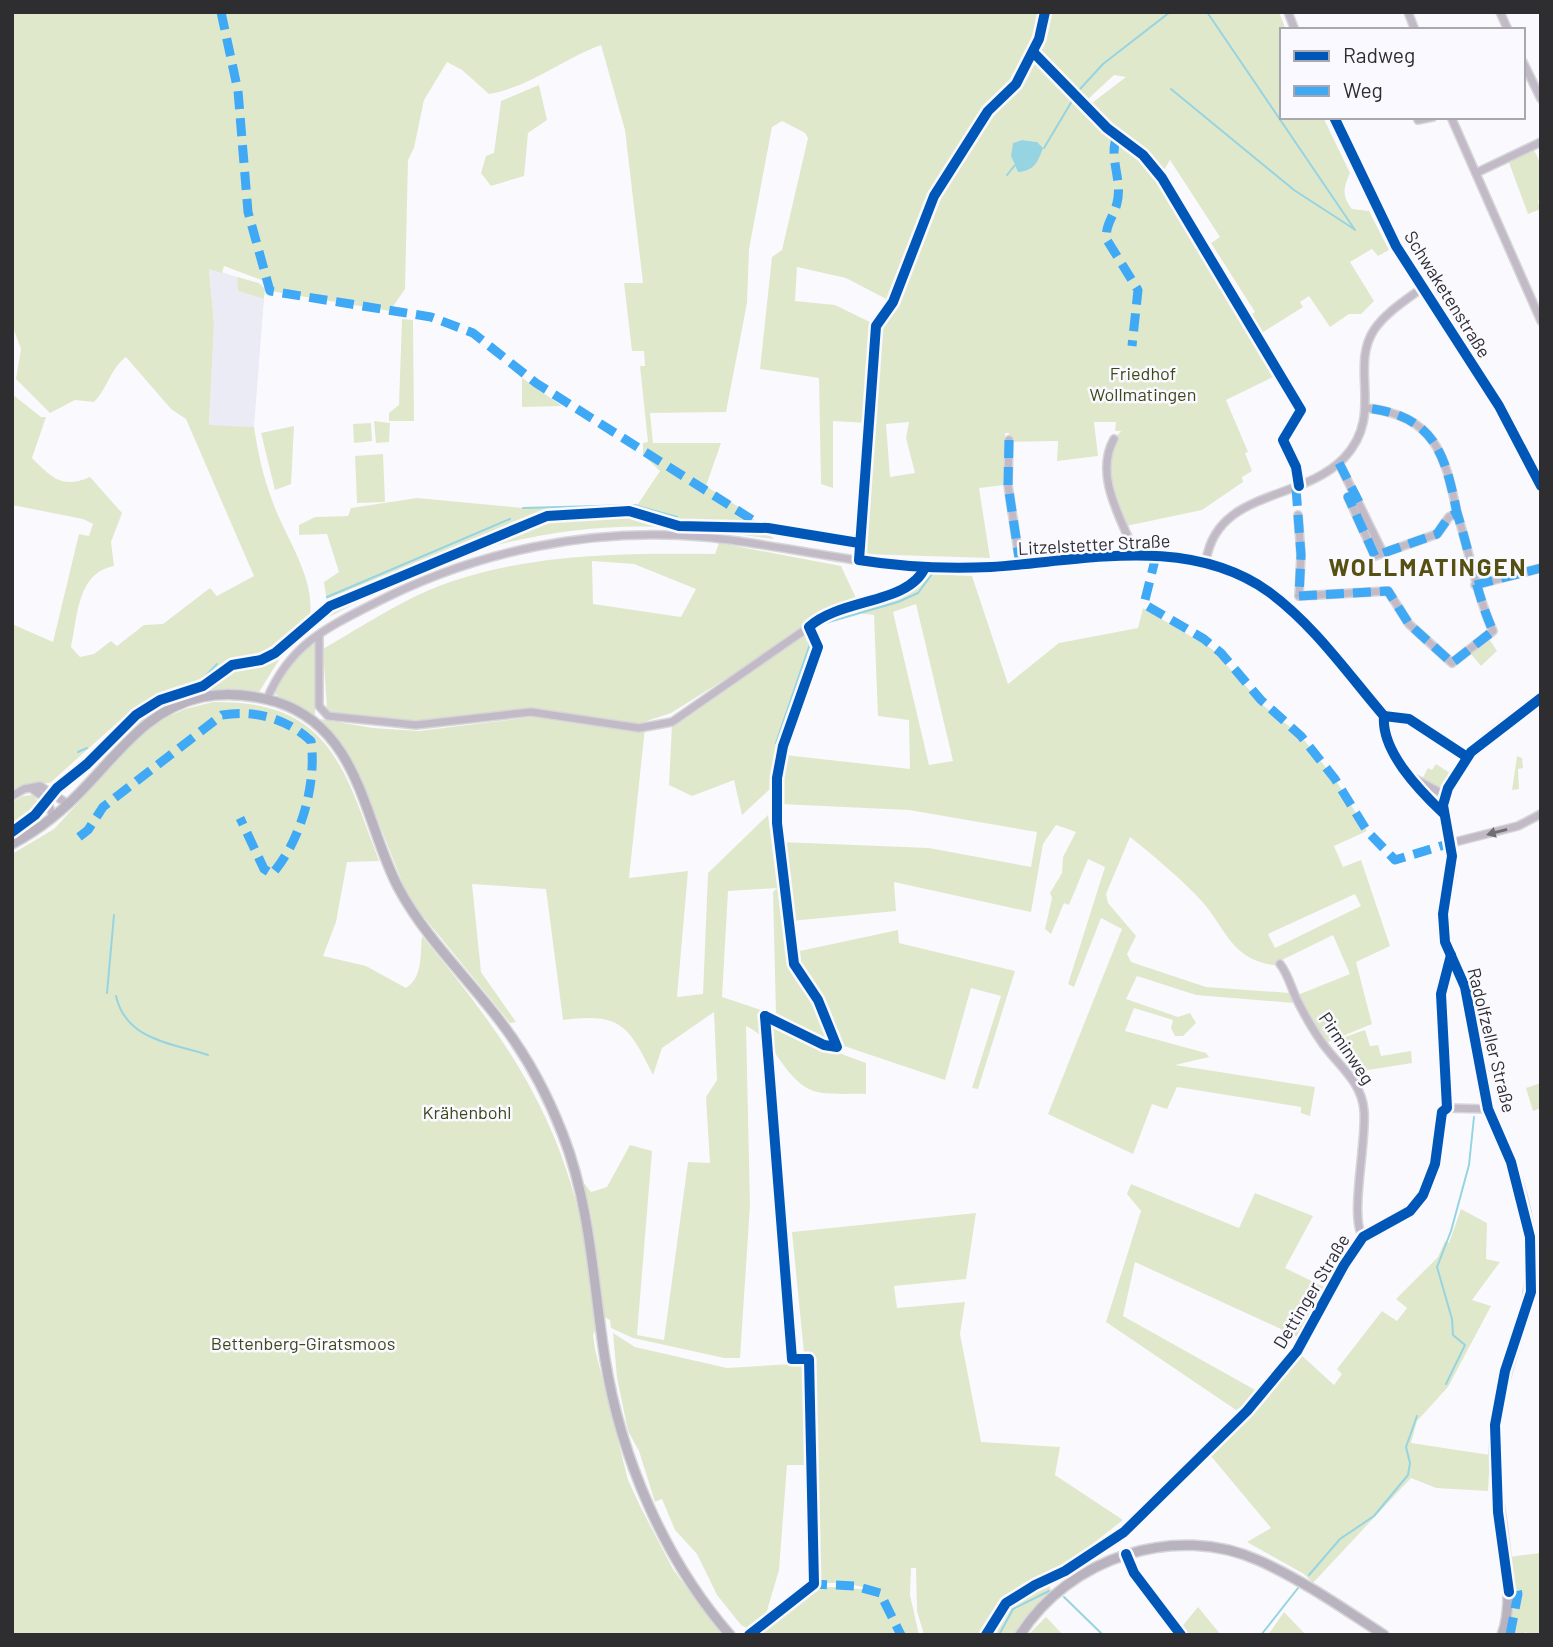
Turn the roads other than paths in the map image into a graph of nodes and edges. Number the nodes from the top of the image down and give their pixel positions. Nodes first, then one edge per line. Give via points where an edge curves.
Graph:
1 (1500, 12) edge
2 (1507, 28) edge
3 (1525, 66) edge
4 (1541, 99) edge
5 (1335, 119) edge
6 (1423, 119) edge
7 (1452, 119) edge
8 (1418, 120) dead end
9 (1541, 142) edge
10 (1476, 173) junction
11 (1422, 288) junction
12 (1541, 321) edge
13 (1367, 408) junction
14 (1114, 439) dead end
15 (1009, 440) dead end
16 (1339, 463) junction
17 (1541, 486) edge
18 (1457, 513) junction
19 (1298, 515) dead end
20 (1136, 556) junction
21 (1206, 561) junction
22 (1020, 564) junction
23 (925, 567) junction
24 (1541, 568) edge
25 (1475, 585) junction
26 (1299, 596) junction
27 (1287, 607) junction
28 (319, 635) junction
29 (1541, 698) edge
30 (267, 699) junction
31 (1384, 716) junction
32 (1467, 757) junction
33 (1416, 782) junction
34 (30, 788) junction
35 (12, 796) edge
36 (1445, 797) junction
37 (68, 804) junction
38 (1443, 813) junction
39 (1541, 814) edge
40 (53, 817) junction
41 (12, 844) edge
42 (1451, 844) junction
43 (1451, 955) junction
44 (1280, 964) dead end
45 (1447, 1108) junction
46 (1488, 1109) junction
47 (1363, 1237) junction
48 (1124, 1532) dead end
49 (730, 1635) edge
50 (1020, 1635) edge
51 (1384, 1635) edge
52 (1502, 1635) edge

1 - 2 street
3 - 4 street
5 - 11 street, Schwaketenstraße via 1380,217
6 - 8 street
7 - 10 street
9 - 10 street
10 - 12 street
11 - 13 street via 1392,312 1369,339
11 - 17 street, Schwaketenstraße via 1499,406
13 - 16 street via 1362,433
13 - 18 street via 1395,413 1432,436 1452,482
14 - 20 street via 1107,465 1111,494
15 - 22 street via 1008,485
16 - 18 street via 1355,495 1348,497 1375,556 1437,534
16 - 21 street via 1299,486 1233,512 1213,536
18 - 25 street
19 - 26 street
20 - 21 street, Litzelstetter Straße
20 - 22 street, Litzelstetter Straße
21 - 27 street, Litzelstetter Straße via 1246,579
22 - 23 street, Litzelstetter Straße
23 - 28 street, Litzelstetter Straße via 705,537 592,538 506,553 442,573
23 - 28 street via 920,578 901,591 822,615 672,722 658,727 586,723 531,712 416,725 328,716 319,706
24 - 25 street
25 - 26 street via 1493,631 1452,663 1409,624 1388,591
26 - 27 street
27 - 31 street, Litzelstetter Straße
28 - 30 street, Litzelstetter Straße via 285,663
29 - 32 main road, Radolfzeller Straße
30 - 37 main road via 225,694 168,709 130,738
30 - 49 main road via 315,723 345,756 400,889 436,943 504,1026 551,1106 578,1181 606,1362 630,1454 662,1531
31 - 32 street via 1409,719
31 - 33 street via 1388,743
32 - 36 main road, Radolfzeller Straße
33 - 36 street
33 - 38 street
34 - 35 street
34 - 37 street via 40,786
34 - 40 street via 47,800
36 - 38 main road, Radolfzeller Straße
37 - 40 main road
38 - 42 main road, Radolfzeller Straße
39 -> 42 street via 1518,826
40 - 41 main road
42 - 43 main road, Radolfzeller Straße via 1443,928
43 - 45 street, Dettinger Straße via 1441,994
43 - 46 main road, Radolfzeller Straße via 1468,998
44 - 47 street, Pirminweg via 1317,1035 1360,1093 1365,1142 1356,1210 1357,1230
45 - 46 street
45 - 47 street, Dettinger Straße via 1442,1112 1435,1164 1423,1195 1409,1211
46 - 52 main road, Radolfzeller Straße via 1522,1200 1533,1278 1527,1311 1505,1371 1495,1425 1498,1512 1509,1592
47 - 48 street, Dettinger Straße via 1289,1362
50 - 51 main road via 1042,1607 1088,1570 1126,1554 1178,1545 1223,1549 1260,1560

